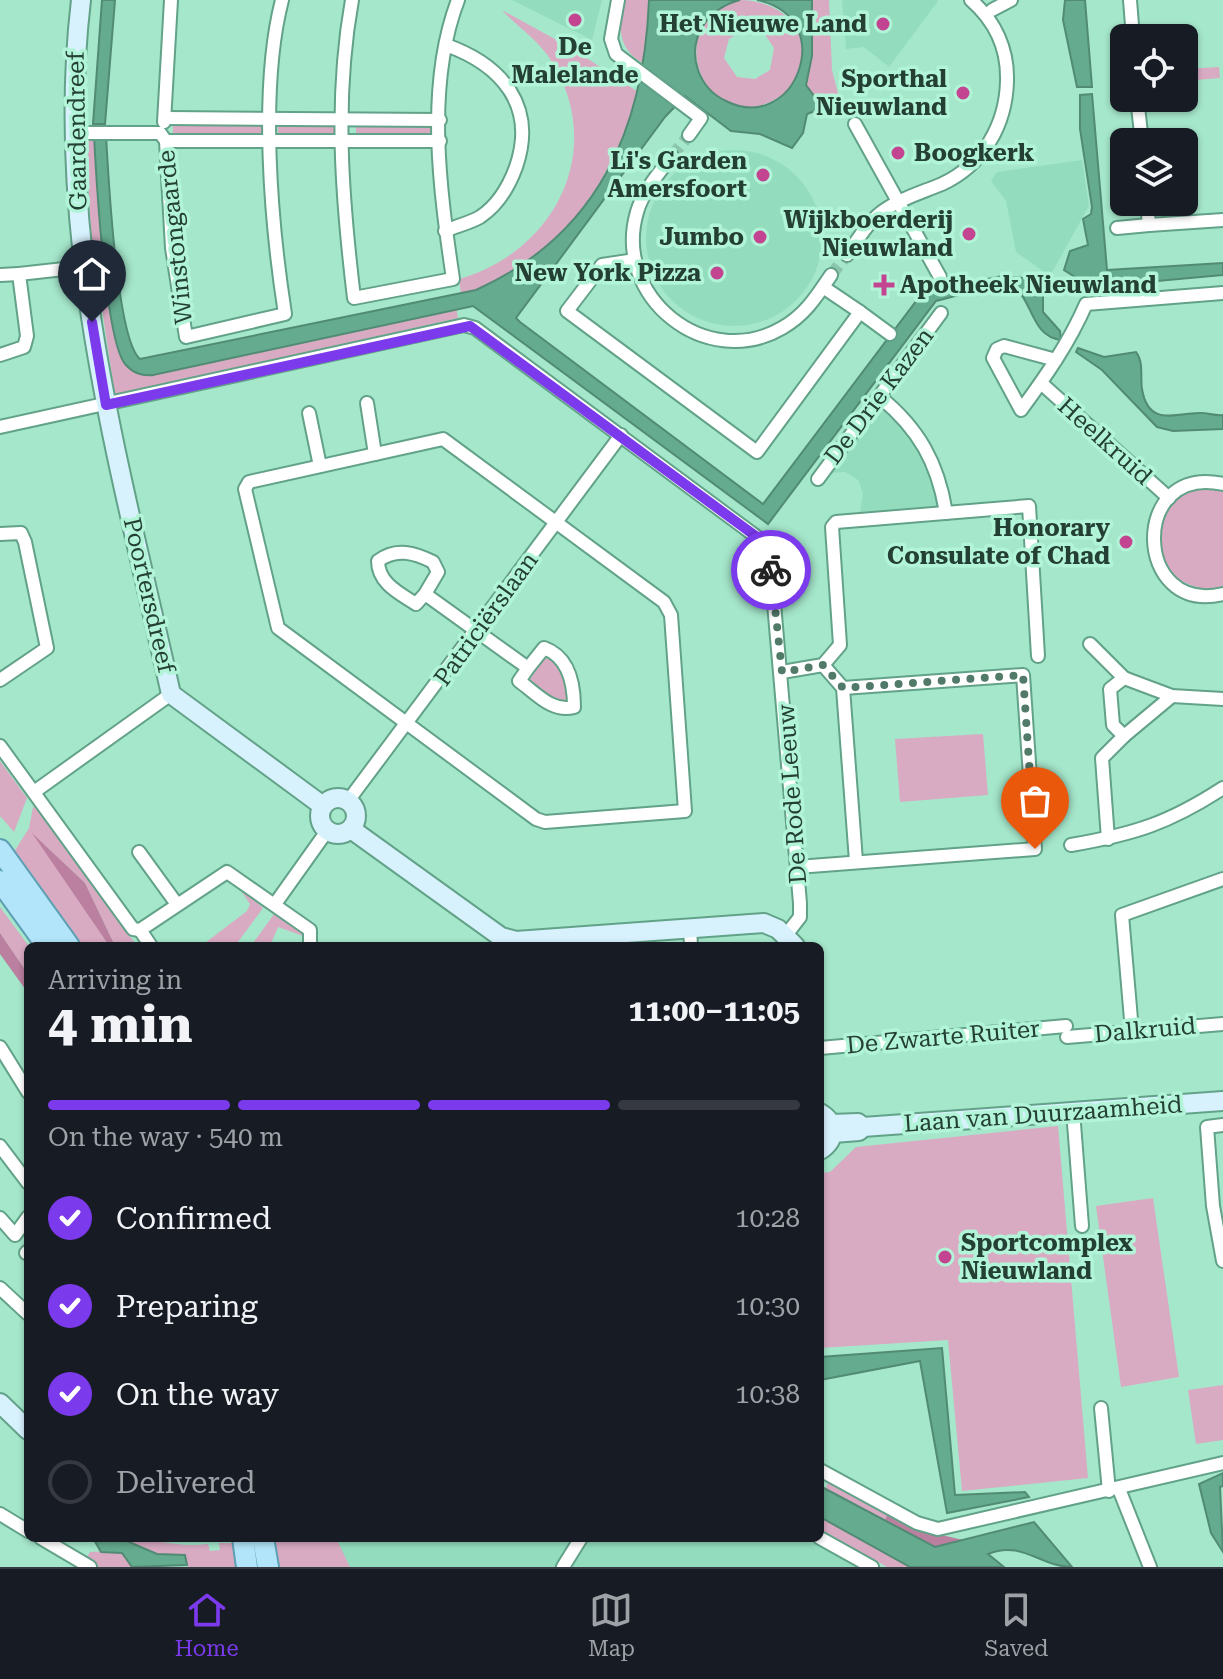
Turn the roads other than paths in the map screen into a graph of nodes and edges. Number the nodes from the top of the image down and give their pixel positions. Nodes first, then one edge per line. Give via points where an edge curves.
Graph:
1 (81, 0) edge
2 (171, 0) edge
3 (282, 0) edge
4 (352, 0) edge
5 (458, 0) edge
6 (618, 0) edge
7 (971, 0) edge
8 (1011, 0) edge
9 (1130, 0) edge
10 (988, 5) edge
11 (1132, 24) edge
12 (446, 45) junction
13 (166, 118) junction
14 (271, 118) junction
15 (341, 120) junction
16 (440, 120) junction
17 (855, 124) dead end
18 (692, 131) dead end
19 (73, 133) junction
20 (163, 137) junction
21 (340, 141) junction
22 (440, 141) junction
23 (272, 142) junction
24 (672, 156) tunnel mouth
25 (899, 201) junction
26 (1148, 216) edge
27 (1223, 220) edge
28 (1149, 225) junction
29 (1117, 228) dead end
30 (445, 231) junction
31 (847, 255) tunnel mouth
32 (635, 260) junction
33 (82, 267) junction
34 (19, 274) junction
35 (0, 275) edge
36 (831, 275) tunnel mouth
37 (940, 277) dead end
38 (823, 287) junction
39 (1223, 293) edge
40 (860, 312) junction
41 (941, 313) dead end
42 (890, 334) dead end
43 (0, 355) edge
44 (1056, 360) junction
45 (1041, 383) junction
46 (880, 397) junction
47 (367, 403) dead end
48 (106, 405) junction
49 (309, 413) dead end
50 (0, 427) edge
51 (621, 435) junction
52 (375, 454) junction
53 (320, 466) junction
54 (818, 479) dead end
55 (1223, 484) edge
56 (1169, 498) junction
57 (946, 513) junction
58 (556, 523) junction
59 (0, 534) edge
60 (425, 594) junction
61 (1223, 594) edge
62 (476, 632) junction
63 (1090, 644) dead end
64 (1038, 656) dead end
65 (528, 668) junction
66 (826, 669) junction
67 (782, 672) junction
68 (1124, 678) junction
69 (0, 680) edge
70 (843, 688) junction
71 (171, 694) junction
72 (1172, 696) junction
73 (1223, 699) edge
74 (408, 724) junction
75 (1124, 736) junction
76 (0, 746) edge
77 (1223, 788) edge
78 (34, 792) junction
79 (348, 801) junction
80 (323, 806) junction
81 (351, 829) junction
82 (327, 831) junction
83 (1108, 839) junction
84 (1071, 845) dead end
85 (0, 850) edge
86 (139, 852) dead end
87 (856, 861) junction
88 (797, 867) junction
89 (1223, 879) edge
90 (0, 881) edge
91 (176, 903) junction
92 (275, 904) junction
93 (140, 930) junction
94 (690, 937) edge
95 (790, 941) edge
96 (44, 942) edge
97 (66, 942) edge
98 (148, 942) edge
99 (310, 942) edge
100 (1223, 1024) edge
101 (1132, 1031) junction
102 (1067, 1032) joint
103 (0, 1047) edge
104 (824, 1048) edge
105 (24, 1086) edge
106 (1223, 1101) edge
107 (1073, 1111) junction
108 (828, 1124) edge
109 (1223, 1125) edge
110 (0, 1146) edge
111 (824, 1147) edge
112 (24, 1178) edge
113 (0, 1218) edge
114 (24, 1223) edge
115 (1082, 1226) dead end
116 (1223, 1261) edge
117 (0, 1288) edge
118 (24, 1310) edge
119 (0, 1389) edge
120 (0, 1403) edge
121 (1101, 1408) dead end
122 (24, 1412) edge
123 (24, 1426) edge
124 (1223, 1463) edge
125 (824, 1472) edge
126 (1114, 1490) junction
127 (0, 1514) edge
128 (24, 1529) edge
129 (824, 1540) edge
130 (48, 1542) edge
131 (244, 1542) edge
132 (264, 1542) edge
133 (579, 1542) edge
134 (90, 1567) edge
135 (247, 1567) edge
136 (268, 1567) edge
137 (563, 1567) edge
138 (872, 1567) edge
139 (1150, 1567) edge

1 - 19 street, Gaardendreef
2 - 13 street
3 - 14 street
4 - 15 street
5 - 12 street
6 - 18 street via 611,39 616,54 701,118
7 - 25 street via 998,34 1008,68 998,129 981,155 961,172
8 - 10 street
9 - 11 street
10 - 25 street via 1012,50 1016,72 1012,112 1003,135 987,159 951,188
12 - 16 street
12 - 30 street via 474,55 507,86 522,123 522,149 512,177 492,206
13 - 14 street
13 - 20 street
14 - 15 street
14 - 23 street
15 - 16 street
15 - 21 street
16 - 22 street
17 - 25 street
19 - 20 street
19 - 33 street, Gaardendreef
20 - 23 street
20 - 23 street, Winstongaarde via 186,337 285,314 271,197
21 - 22 street
21 - 23 street
21 - 30 street via 354,298 453,279
22 - 30 street
24 - 32 street via 640,204 633,234
25 - 31 street via 880,214
25 - 37 street
26 - 28 street
27 - 28 street
28 - 29 street
32 - 38 street via 645,289 666,315 689,331 722,340 746,340 780,329 809,307
32 - 40 street via 602,265 567,311 757,452
33 - 34 street
33 - 48 street, Gaardendreef
34 - 35 street
34 - 43 street via 27,336 24,347
36 - 38 street
38 - 40 street
39 - 44 street via 1086,304
40 - 42 street
41 - 46 street, De Drie Kazen
44 - 45 street
44 - 45 street via 1004,346 997,349 993,358 1021,410
45 - 56 street, Heelkruid
46 - 54 street, De Drie Kazen
46 - 57 street via 928,449
47 - 52 street
48 - 50 street, De Rode Leeuw
48 - 51 street, De Rode Leeuw via 464,325
48 - 71 street, Poortersdreef
49 - 53 street
51 - 58 street, Patriciërslaan
51 - 67 street, De Rode Leeuw via 769,546
52 - 53 street
52 - 58 street via 443,439
53 - 74 street via 249,482 245,489 274,622
55 - 56 street, Heelkruid via 1197,483
56 - 61 street, Heelkruid via 1157,516 1152,538 1161,569 1185,590
57 - 64 street via 1029,506
57 - 66 street via 836,522 832,527 840,645
58 - 62 street, Patriciërslaan
58 - 74 street via 664,602 671,615 685,811 545,822
59 - 69 street via 15,531 25,542 47,648
60 - 60 street via 416,604 389,587 378,561 400,552 433,562 438,572
60 - 62 street
62 - 65 street
62 - 74 street, Patriciërslaan
63 - 68 street
65 - 65 street via 544,648 551,651 571,676 574,707 553,706 519,681
66 - 67 street
66 - 70 street
67 - 88 street, De Rode Leeuw
68 - 72 street
68 - 75 street via 1110,689 1113,725
70 - 87 street
70 - 87 street via 1023,675 1035,849
71 - 78 street
71 - 80 street, Poortersdreef
72 - 73 street
72 - 75 street
74 - 79 street, Patriciërslaan
75 - 83 street via 1102,758
76 - 78 street
77 - 83 street via 1184,814
78 - 93 street via 133,929
79 - 80 street via 338,798
79 - 81 street via 356,811
80 - 82 street via 320,822
81 - 82 street via 342,835
81 - 94 street via 501,937
82 - 92 street
83 - 84 street
85 - 97 main road
86 - 91 street
87 - 88 street
88 - 95 street, De Rode Leeuw via 800,917
89 - 101 street via 1122,915
90 - 96 main road
91 - 92 street via 227,872
91 - 93 street
92 - 99 street via 310,930
93 - 98 street
94 - 95 street via 764,923
100 - 101 street, Dalkruid
101 - 102 street, Dalkruid
102 - 104 street, De Zwarte Ruiter
103 - 105 street
106 - 107 street, Laan van Duurzaamheid
107 - 108 street, Laan van Duurzaamheid via 859,1131
107 - 115 street
108 - 111 street via 829,1143
109 - 116 street via 1207,1127
110 - 112 street
113 - 114 street via 15,1235
117 - 118 street
119 - 122 street
120 - 123 street
121 - 126 street
124 - 126 street
125 - 126 street via 938,1529
126 - 139 street
127 - 128 street
129 - 138 street
130 - 134 street
131 - 135 main road
132 - 136 main road
133 - 137 street

